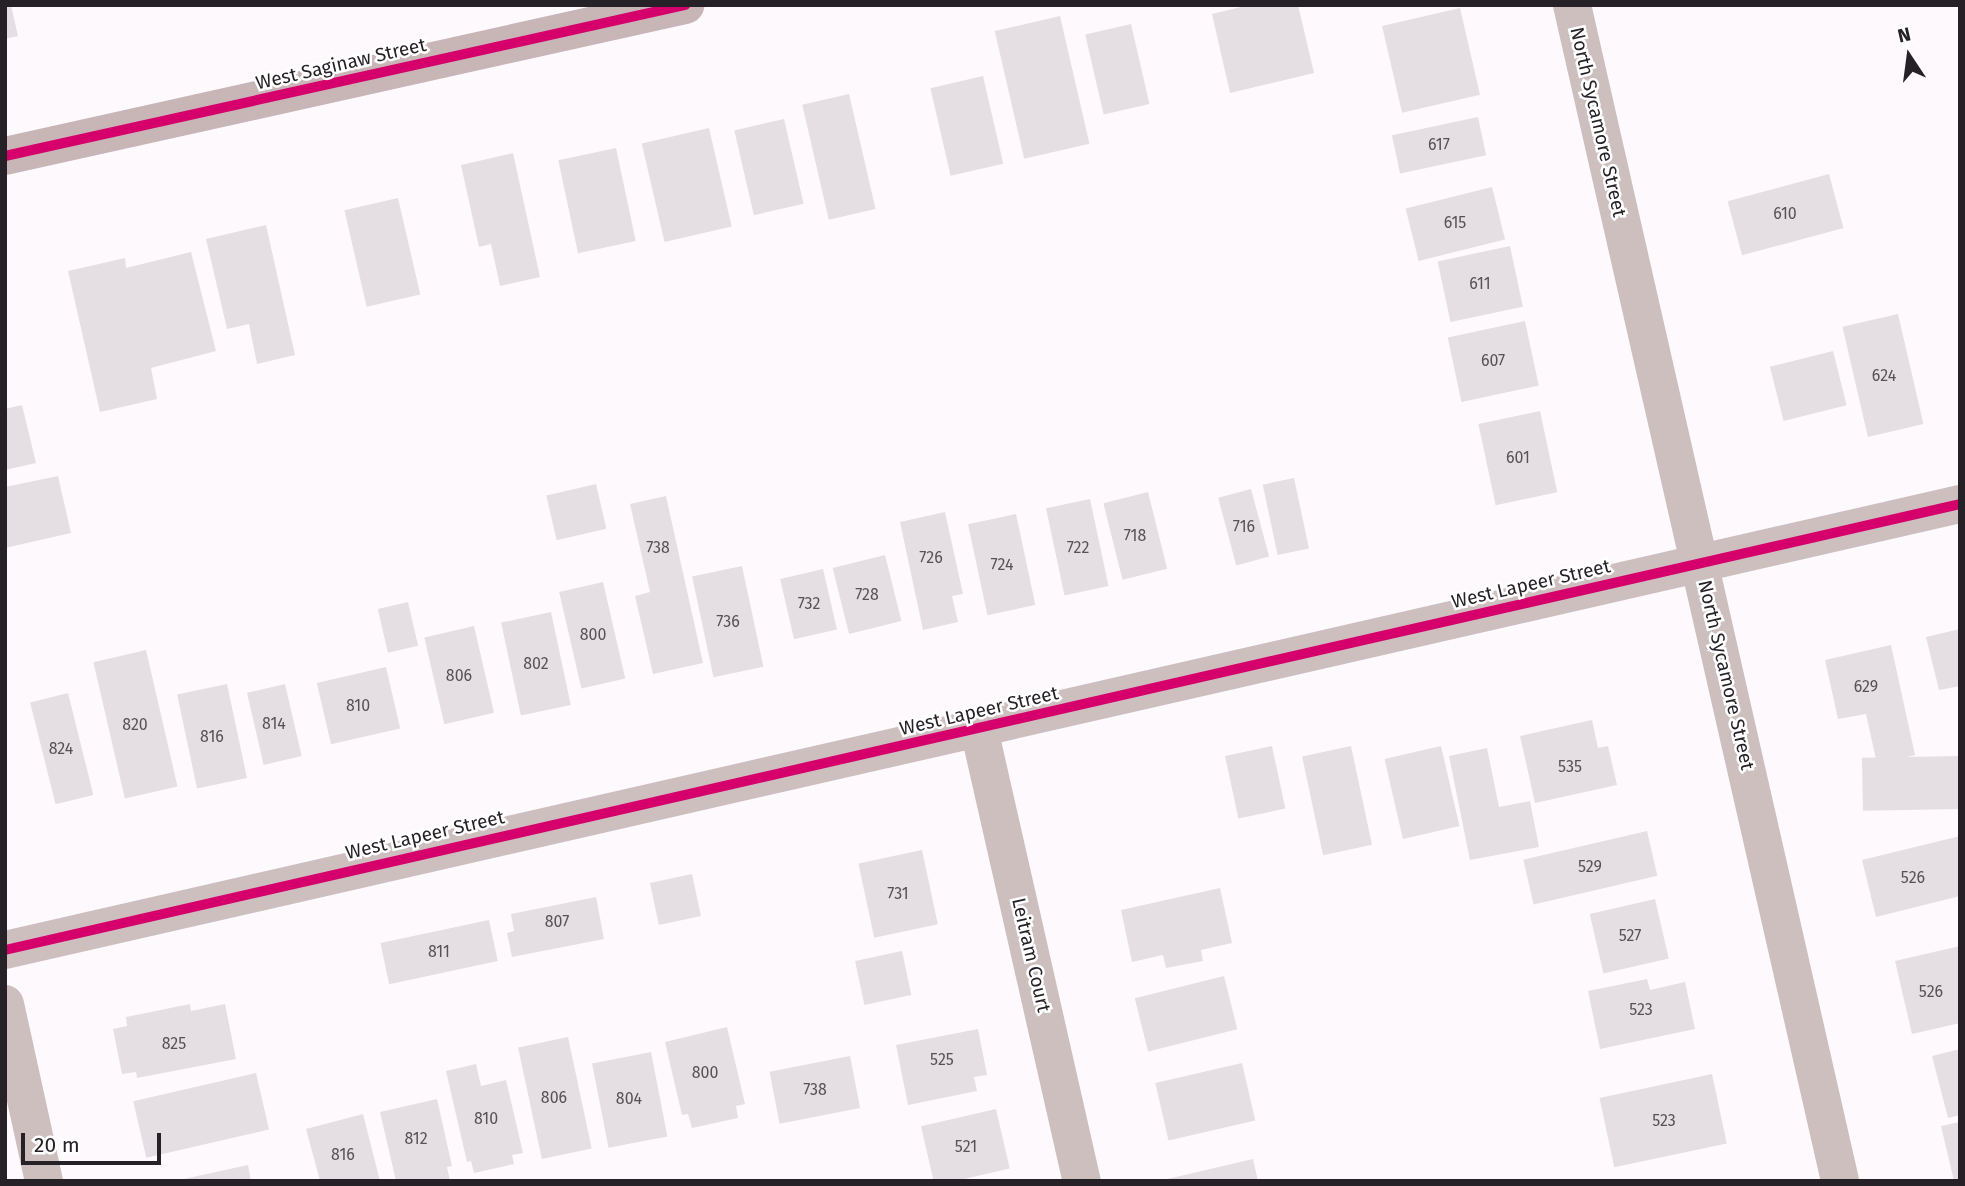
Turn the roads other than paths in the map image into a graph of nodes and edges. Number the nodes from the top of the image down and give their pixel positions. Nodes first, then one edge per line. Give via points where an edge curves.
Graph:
1 (685, 5) edge
2 (1572, 5) edge
3 (5, 156) edge
4 (1960, 504) edge
5 (1700, 563) junction
6 (979, 729) junction
7 (5, 950) edge
8 (5, 1004) edge
9 (44, 1181) edge
10 (1082, 1181) edge
11 (1840, 1181) edge

1 - 3 main road, West Saginaw Street
2 - 5 street, North Sycamore Street
4 - 5 street, West Lapeer Street
5 - 6 street, West Lapeer Street
5 - 11 street, North Sycamore Street
6 - 7 street, West Lapeer Street
6 - 10 street, Leitram Court
8 - 9 street

